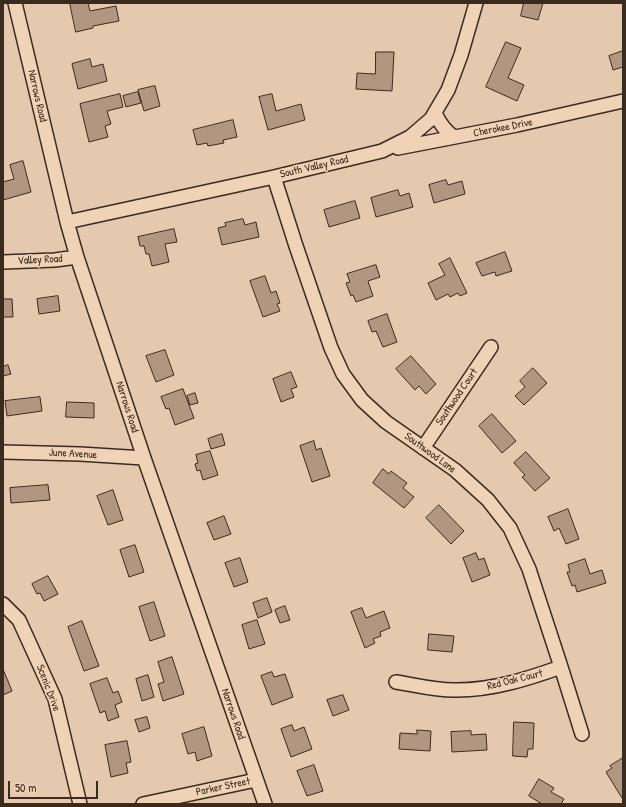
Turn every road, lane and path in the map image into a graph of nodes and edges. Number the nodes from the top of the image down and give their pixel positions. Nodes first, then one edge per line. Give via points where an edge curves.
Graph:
1 (15, 3) edge
2 (476, 3) edge
3 (623, 101) edge
4 (435, 113) junction
5 (454, 137) junction
6 (382, 151) junction
7 (274, 177) junction
8 (67, 222) junction
9 (77, 257) junction
10 (3, 262) edge
11 (491, 347) dead end
12 (423, 448) junction
13 (3, 452) edge
14 (144, 458) junction
15 (3, 604) edge
16 (561, 667) junction
17 (396, 682) dead end
18 (582, 734) dead end
19 (256, 780) junction
20 (80, 804) edge
21 (144, 804) edge
22 (265, 804) edge

1 - 8 street, Narrows Road
2 - 4 street, South Valley Road via 448,90
3 - 5 street, Cherokee Drive
4 - 5 street via 444,128
4 - 6 street, South Valley Road via 410,136
5 - 6 street, Cherokee Drive
6 - 7 street, South Valley Road
7 - 8 street, South Valley Road
7 - 12 street, Southwood Lane via 331,348 343,374 362,400 386,422
8 - 9 street, Narrows Road
9 - 10 street, Valley Road
9 - 14 street, Narrows Road
11 - 12 street, Southwood Court
12 - 16 street, Southwood Lane via 455,470 488,500 510,528 529,569
13 - 14 street, June Avenue
14 - 19 street, Narrows Road
15 - 20 street, Scenic Drive via 19,620 54,700
16 - 17 street, Red Oak Court via 495,687 464,690 435,689
16 - 18 street, Southwood Lane
19 - 21 street, Parker Street
19 - 22 street, Narrows Road

